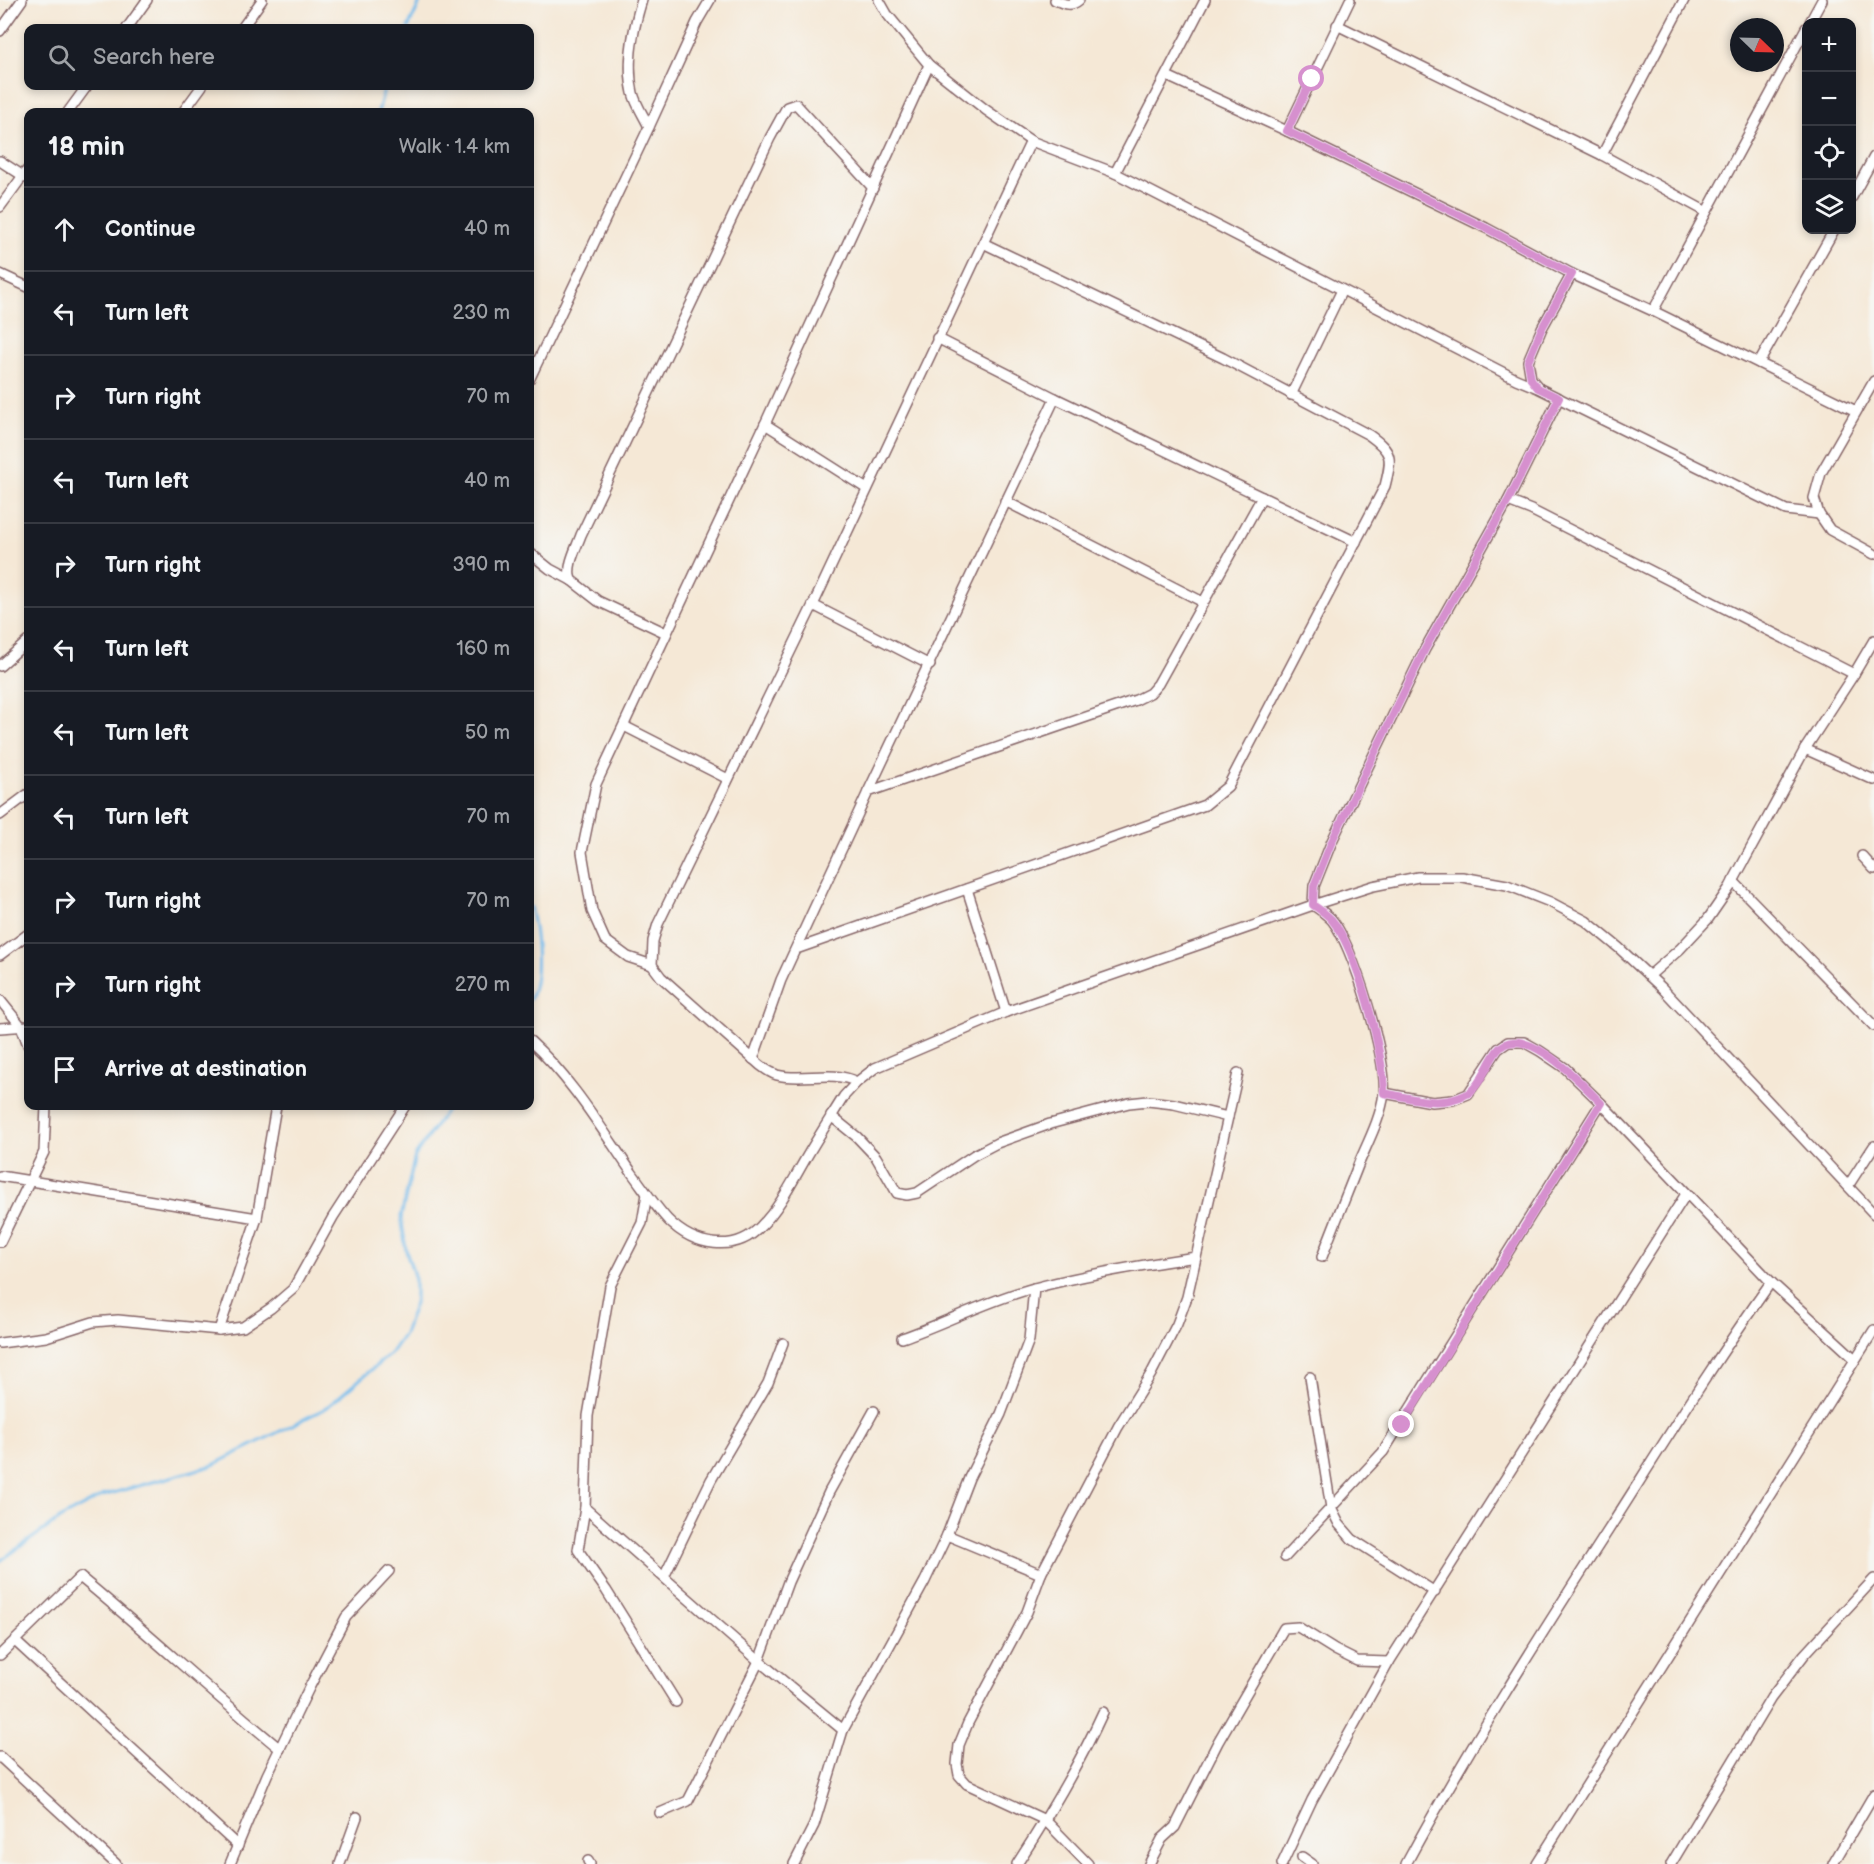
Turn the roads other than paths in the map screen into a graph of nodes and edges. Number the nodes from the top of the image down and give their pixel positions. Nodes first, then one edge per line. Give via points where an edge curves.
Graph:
1 (22, 0) edge
2 (147, 0) edge
3 (262, 0) edge
4 (642, 0) edge
5 (710, 0) edge
6 (879, 0) edge
7 (1055, 0) edge
8 (1079, 0) edge
9 (1205, 0) edge
10 (1350, 0) edge
11 (1684, 0) edge
12 (1822, 0) edge
13 (1812, 18) edge
14 (130, 24) edge
15 (245, 24) edge
16 (1337, 25) junction
17 (0, 31) edge
18 (1802, 35) edge
19 (929, 65) junction
20 (1167, 76) junction
21 (84, 90) edge
22 (199, 90) edge
23 (71, 108) edge
24 (186, 108) edge
25 (650, 127) junction
26 (1287, 131) junction
27 (1031, 141) junction
28 (1602, 155) junction
29 (1874, 157) edge
30 (0, 161) edge
31 (24, 173) edge
32 (1115, 173) junction
33 (24, 179) edge
34 (873, 188) junction
35 (1856, 188) edge
36 (0, 207) edge
37 (1706, 211) junction
38 (1832, 234) edge
39 (983, 243) junction
40 (0, 274) edge
41 (1572, 274) junction
42 (24, 285) edge
43 (1342, 290) junction
44 (1653, 311) junction
45 (937, 338) junction
46 (1759, 363) junction
47 (534, 370) edge
48 (1874, 381) edge
49 (1538, 388) junction
50 (1291, 395) junction
51 (1055, 398) junction
52 (1559, 398) junction
53 (1856, 411) junction
54 (765, 424) junction
55 (867, 489) junction
56 (1262, 497) junction
57 (1005, 501) junction
58 (1508, 501) junction
59 (1819, 514) junction
60 (1356, 542) junction
61 (1874, 554) edge
62 (534, 556) edge
63 (571, 580) junction
64 (1203, 602) junction
65 (813, 604) junction
66 (666, 633) junction
67 (1874, 640) edge
68 (24, 645) edge
69 (930, 664) junction
70 (0, 666) edge
71 (1854, 674) junction
72 (624, 726) junction
73 (1805, 749) junction
74 (728, 779) junction
75 (1874, 780) edge
76 (868, 792) junction
77 (24, 797) edge
78 (0, 815) edge
79 (1862, 856) dead end
80 (1874, 869) edge
81 (1733, 881) junction
82 (967, 889) junction
83 (1313, 905) junction
84 (24, 937) edge
85 (796, 949) junction
86 (0, 955) edge
87 (652, 965) junction
88 (1649, 975) junction
89 (0, 1000) edge
90 (1006, 1012) junction
91 (24, 1025) edge
92 (24, 1026) edge
93 (1874, 1026) edge
94 (0, 1028) edge
95 (534, 1045) edge
96 (753, 1059) junction
97 (1238, 1073) dead end
98 (857, 1082) junction
99 (1384, 1093) junction
100 (1601, 1103) junction
101 (46, 1110) edge
102 (275, 1110) edge
103 (402, 1110) edge
104 (831, 1116) junction
105 (1228, 1117) junction
106 (1874, 1146) edge
107 (0, 1176) edge
108 (29, 1181) junction
109 (1848, 1186) junction
110 (647, 1194) junction
111 (1686, 1194) junction
112 (1874, 1214) edge
113 (257, 1218) junction
114 (0, 1242) edge
115 (1196, 1257) junction
116 (1322, 1257) dead end
117 (1771, 1282) junction
118 (1034, 1288) junction
119 (219, 1330) junction
120 (1874, 1330) edge
121 (902, 1338) dead end
122 (0, 1343) edge
123 (783, 1343) dead end
124 (1855, 1359) junction
125 (1310, 1377) dead end
126 (874, 1411) dead end
127 (585, 1508) junction
128 (1331, 1508) junction
129 (947, 1535) junction
130 (1285, 1557) dead end
131 (389, 1571) dead end
132 (1041, 1574) junction
133 (664, 1577) junction
134 (1874, 1579) edge
135 (1435, 1592) junction
136 (15, 1641) junction
137 (0, 1656) edge
138 (759, 1661) junction
139 (1389, 1662) junction
140 (676, 1701) dead end
141 (1103, 1712) dead end
142 (843, 1730) junction
143 (280, 1749) junction
144 (0, 1757) edge
145 (1874, 1794) edge
146 (660, 1813) dead end
147 (357, 1816) dead end
148 (1045, 1820) junction
149 (238, 1846) junction
150 (1302, 1857) dead end
151 (116, 1864) edge
152 (230, 1864) edge
153 (340, 1864) edge
154 (794, 1864) edge
155 (1017, 1864) edge
156 (1088, 1864) edge
157 (1149, 1864) edge
158 (1282, 1864) edge
159 (1312, 1864) edge
160 (1406, 1864) edge
161 (1537, 1864) edge
162 (1671, 1864) edge
163 (1833, 1864) edge

1 - 17 street
2 - 14 street
3 - 15 street
4 - 25 street via 629,73 634,96
5 - 25 street
6 - 19 street
7 - 8 street via 1071,4
9 - 20 street
10 - 16 street
11 - 28 street
12 - 13 street
16 - 26 street
16 - 28 street
18 - 37 street
19 - 27 street
19 - 34 street
20 - 26 street
20 - 32 street
21 - 23 street
22 - 24 street
25 - 47 street
26 - 41 street
27 - 32 street
27 - 39 street
28 - 37 street
29 - 35 street
30 - 31 street
32 - 43 street
33 - 36 street
34 - 54 street
34 - 63 street via 796,104 787,107 581,535 570,564
37 - 44 street
38 - 46 street
39 - 45 street
39 - 50 street via 1223,358
40 - 42 street
41 - 44 street
41 - 49 street via 1528,361 1531,379
43 - 49 street
43 - 50 street
44 - 46 street
45 - 51 street
45 - 55 street
46 - 53 street
48 - 53 street
49 - 52 street
50 - 60 street via 1369,435 1383,446 1391,462 1385,486
51 - 56 street
51 - 57 street
52 - 58 street
52 - 59 street via 1786,510
53 - 59 street via 1821,473 1814,498
54 - 55 street
54 - 66 street
55 - 65 street
56 - 60 street
56 - 64 street
57 - 64 street
57 - 69 street
58 - 71 street
58 - 83 street via 1425,649 1338,830 1314,886
59 - 61 street via 1830,530
60 - 82 street via 1220,795 1205,805
62 - 63 street
63 - 66 street via 598,601
64 - 76 street via 1150,693
65 - 69 street
65 - 74 street
66 - 72 street
67 - 71 street
68 - 70 street
69 - 76 street
71 - 73 street
72 - 74 street
72 - 87 street via 596,784 582,852 592,911 605,940 628,957
73 - 75 street
73 - 81 street
74 - 87 street via 658,924
76 - 85 street
77 - 78 street
79 - 80 street
81 - 88 street via 1708,919
81 - 93 street
82 - 85 street
82 - 90 street
83 - 88 street via 1418,877 1462,877 1507,885 1586,921
83 - 90 street
83 - 99 street via 1331,918 1358,974 1372,1021
84 - 86 street
85 - 96 street
87 - 96 street
88 - 109 street
89 - 91 street
90 - 98 street via 908,1052
92 - 94 street
95 - 110 street via 573,1089
96 - 98 street via 774,1074 847,1076
97 - 105 street
98 - 104 street
99 - 100 street via 1432,1102 1453,1100 1468,1094 1498,1049 1508,1042 1524,1042 1565,1068
99 - 116 street via 1378,1118
100 - 111 street
100 - 128 street via 1402,1425 1383,1452
101 - 108 street via 44,1152
102 - 113 street
103 - 119 street via 333,1217 293,1288 243,1327
104 - 105 street via 876,1157 897,1192 907,1195 917,1193 997,1143 1129,1103 1174,1104
104 - 110 street via 778,1207 742,1241 710,1244 696,1238 669,1221
105 - 115 street
106 - 109 street
107 - 108 street
108 - 113 street
108 - 114 street
109 - 112 street
110 - 127 street via 642,1222 610,1286 588,1416
111 - 117 street
111 - 135 street
113 - 119 street
115 - 118 street
115 - 132 street via 1177,1324
117 - 124 street
117 - 160 street via 1538,1638
118 - 121 street
118 - 129 street via 1029,1341
119 - 122 street via 118,1320
120 - 124 street
123 - 133 street via 768,1383 711,1480
124 - 161 street
125 - 128 street
126 - 138 street via 829,1492 788,1582
127 - 133 street
127 - 140 street via 578,1550
128 - 130 street
128 - 135 street via 1352,1539
129 - 132 street
129 - 142 street
131 - 143 street via 346,1617
132 - 148 street via 1027,1612 968,1723 957,1764 959,1775 967,1784
133 - 138 street
134 - 162 street via 1804,1654 1772,1698
135 - 139 street
136 - 137 street
136 - 143 street via 80,1577
136 - 149 street
138 - 142 street
138 - 146 street via 688,1801
139 - 157 street via 1356,1661 1298,1627 1284,1628 1218,1742 1175,1827 1162,1839
139 - 158 street via 1312,1800
141 - 148 street
142 - 154 street via 814,1825
143 - 149 street
144 - 151 street
145 - 163 street
147 - 153 street
148 - 155 street
148 - 156 street
149 - 152 street
150 - 159 street

